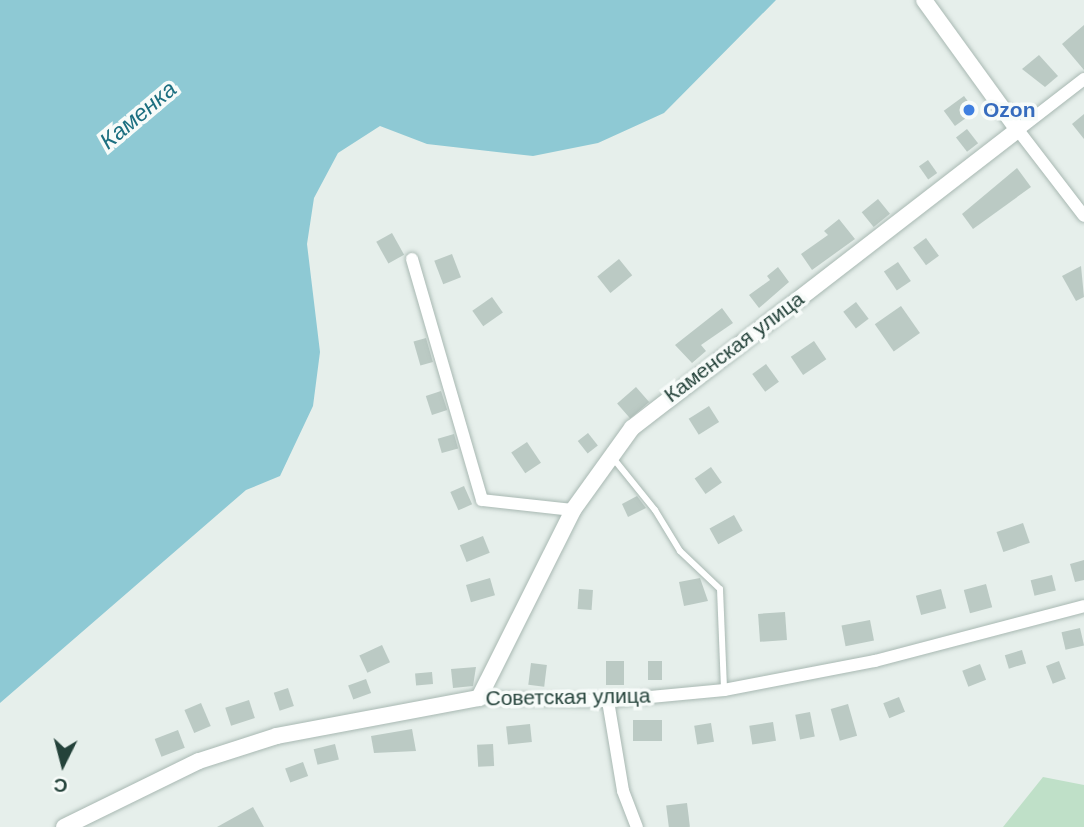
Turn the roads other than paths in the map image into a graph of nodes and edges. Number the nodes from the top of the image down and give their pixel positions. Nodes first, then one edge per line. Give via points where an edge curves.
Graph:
1 (924, 0) edge
2 (1084, 79) edge
3 (1018, 130) junction
4 (1084, 216) edge
5 (412, 259) dead end
6 (611, 456) junction
7 (573, 510) junction
8 (1084, 606) edge
9 (724, 690) junction
10 (479, 698) junction
11 (608, 701) junction
12 (64, 827) edge
13 (637, 827) edge

1 - 3 street
2 - 3 street, Каменская улица
3 - 4 street
3 - 6 street, Каменская улица via 658,404
5 - 7 street via 482,500
6 - 7 street, Каменская улица
6 - 9 lane via 655,510 680,551 720,589
7 - 10 street, Каменская улица
8 - 9 street, Советская улица via 875,661
9 - 11 street, Советская улица
10 - 11 street, Советская улица
10 - 12 street, Советская улица via 277,736 199,761
11 - 13 street via 623,791

